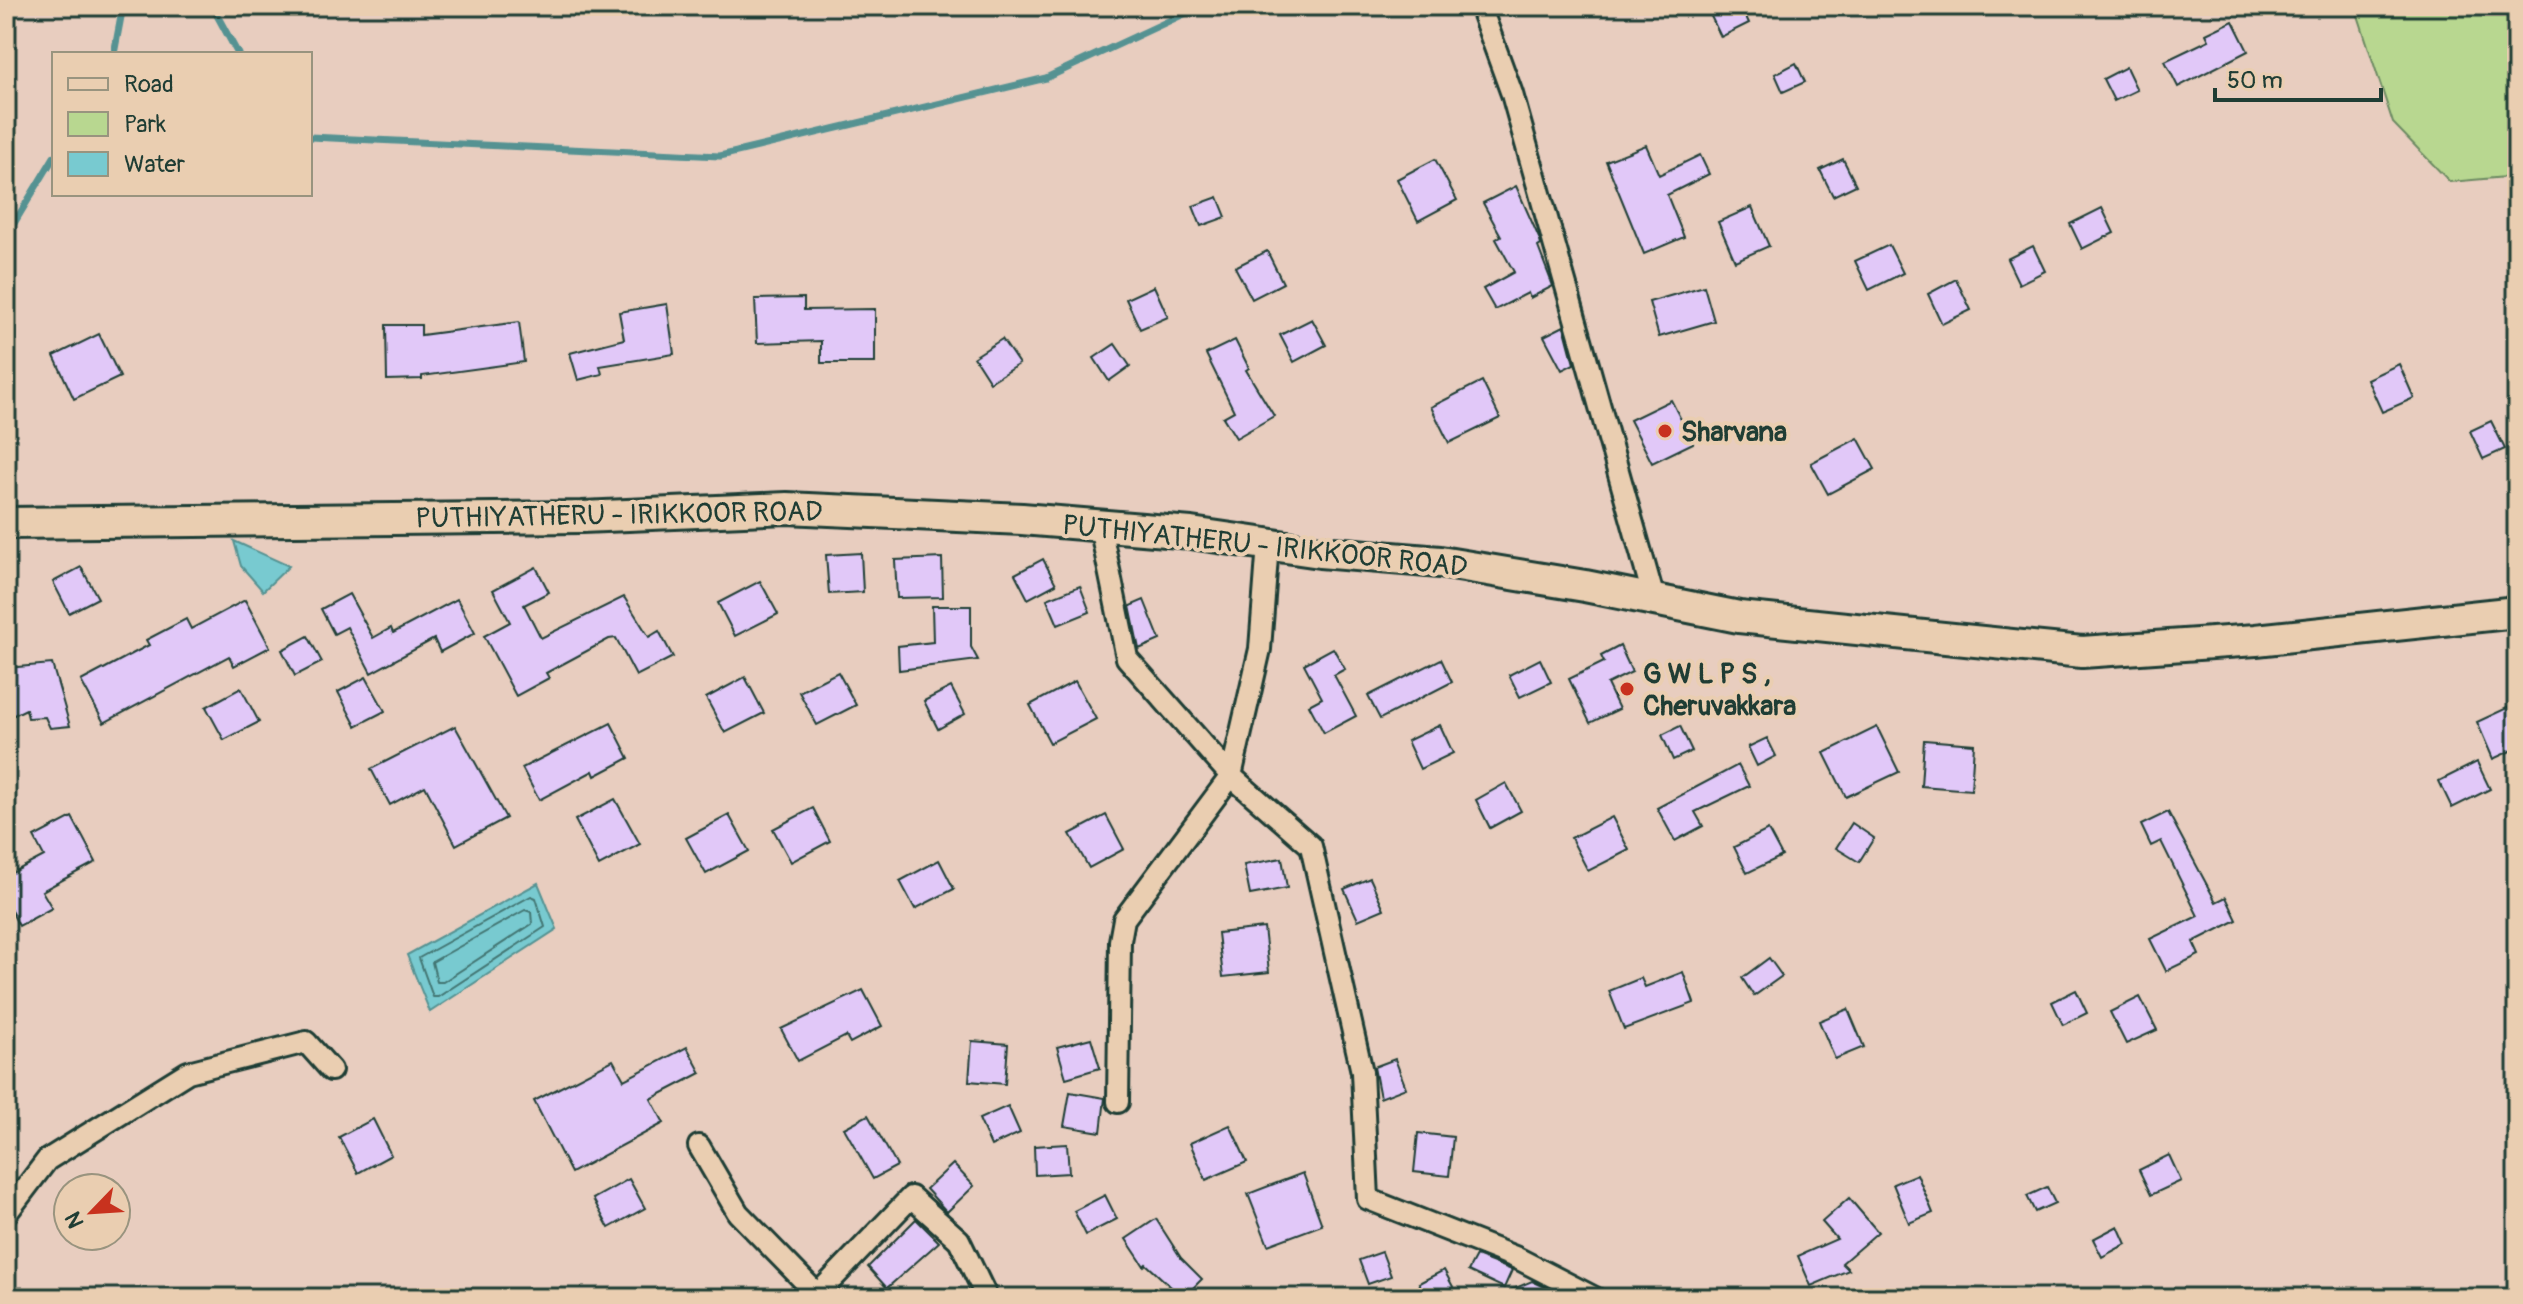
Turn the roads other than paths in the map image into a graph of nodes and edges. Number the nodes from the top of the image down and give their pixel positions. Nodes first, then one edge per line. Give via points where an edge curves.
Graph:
1 (1480, 6) edge
2 (6, 523) edge
3 (1100, 526) junction
4 (1268, 544) junction
5 (1654, 599) junction
6 (2517, 612) edge
7 (1231, 776) junction
8 (331, 1070) dead end
9 (1118, 1102) dead end
10 (699, 1146) dead end
11 (6, 1214) edge
12 (816, 1296) edge
13 (987, 1298) edge
14 (1595, 1298) edge

1 - 5 street via 1512,94
2 - 3 main road, PUTHIYATHERU - IRIKKOOR ROAD via 582,517 787,508
3 - 4 main road, PUTHIYATHERU - IRIKKOOR ROAD
3 - 7 street via 1127,658
4 - 5 main road, PUTHIYATHERU - IRIKKOOR ROAD via 1440,562
4 - 7 street via 1260,649
5 - 6 main road, PUTHIYATHERU - IRIKKOOR ROAD via 1739,617 2082,652
7 - 9 street via 1124,919
7 - 14 street via 1311,846 1362,1072 1368,1199 1515,1257
8 - 11 street via 306,1042 188,1072 47,1160
10 - 12 street via 738,1213
12 - 13 street via 911,1197 959,1240

